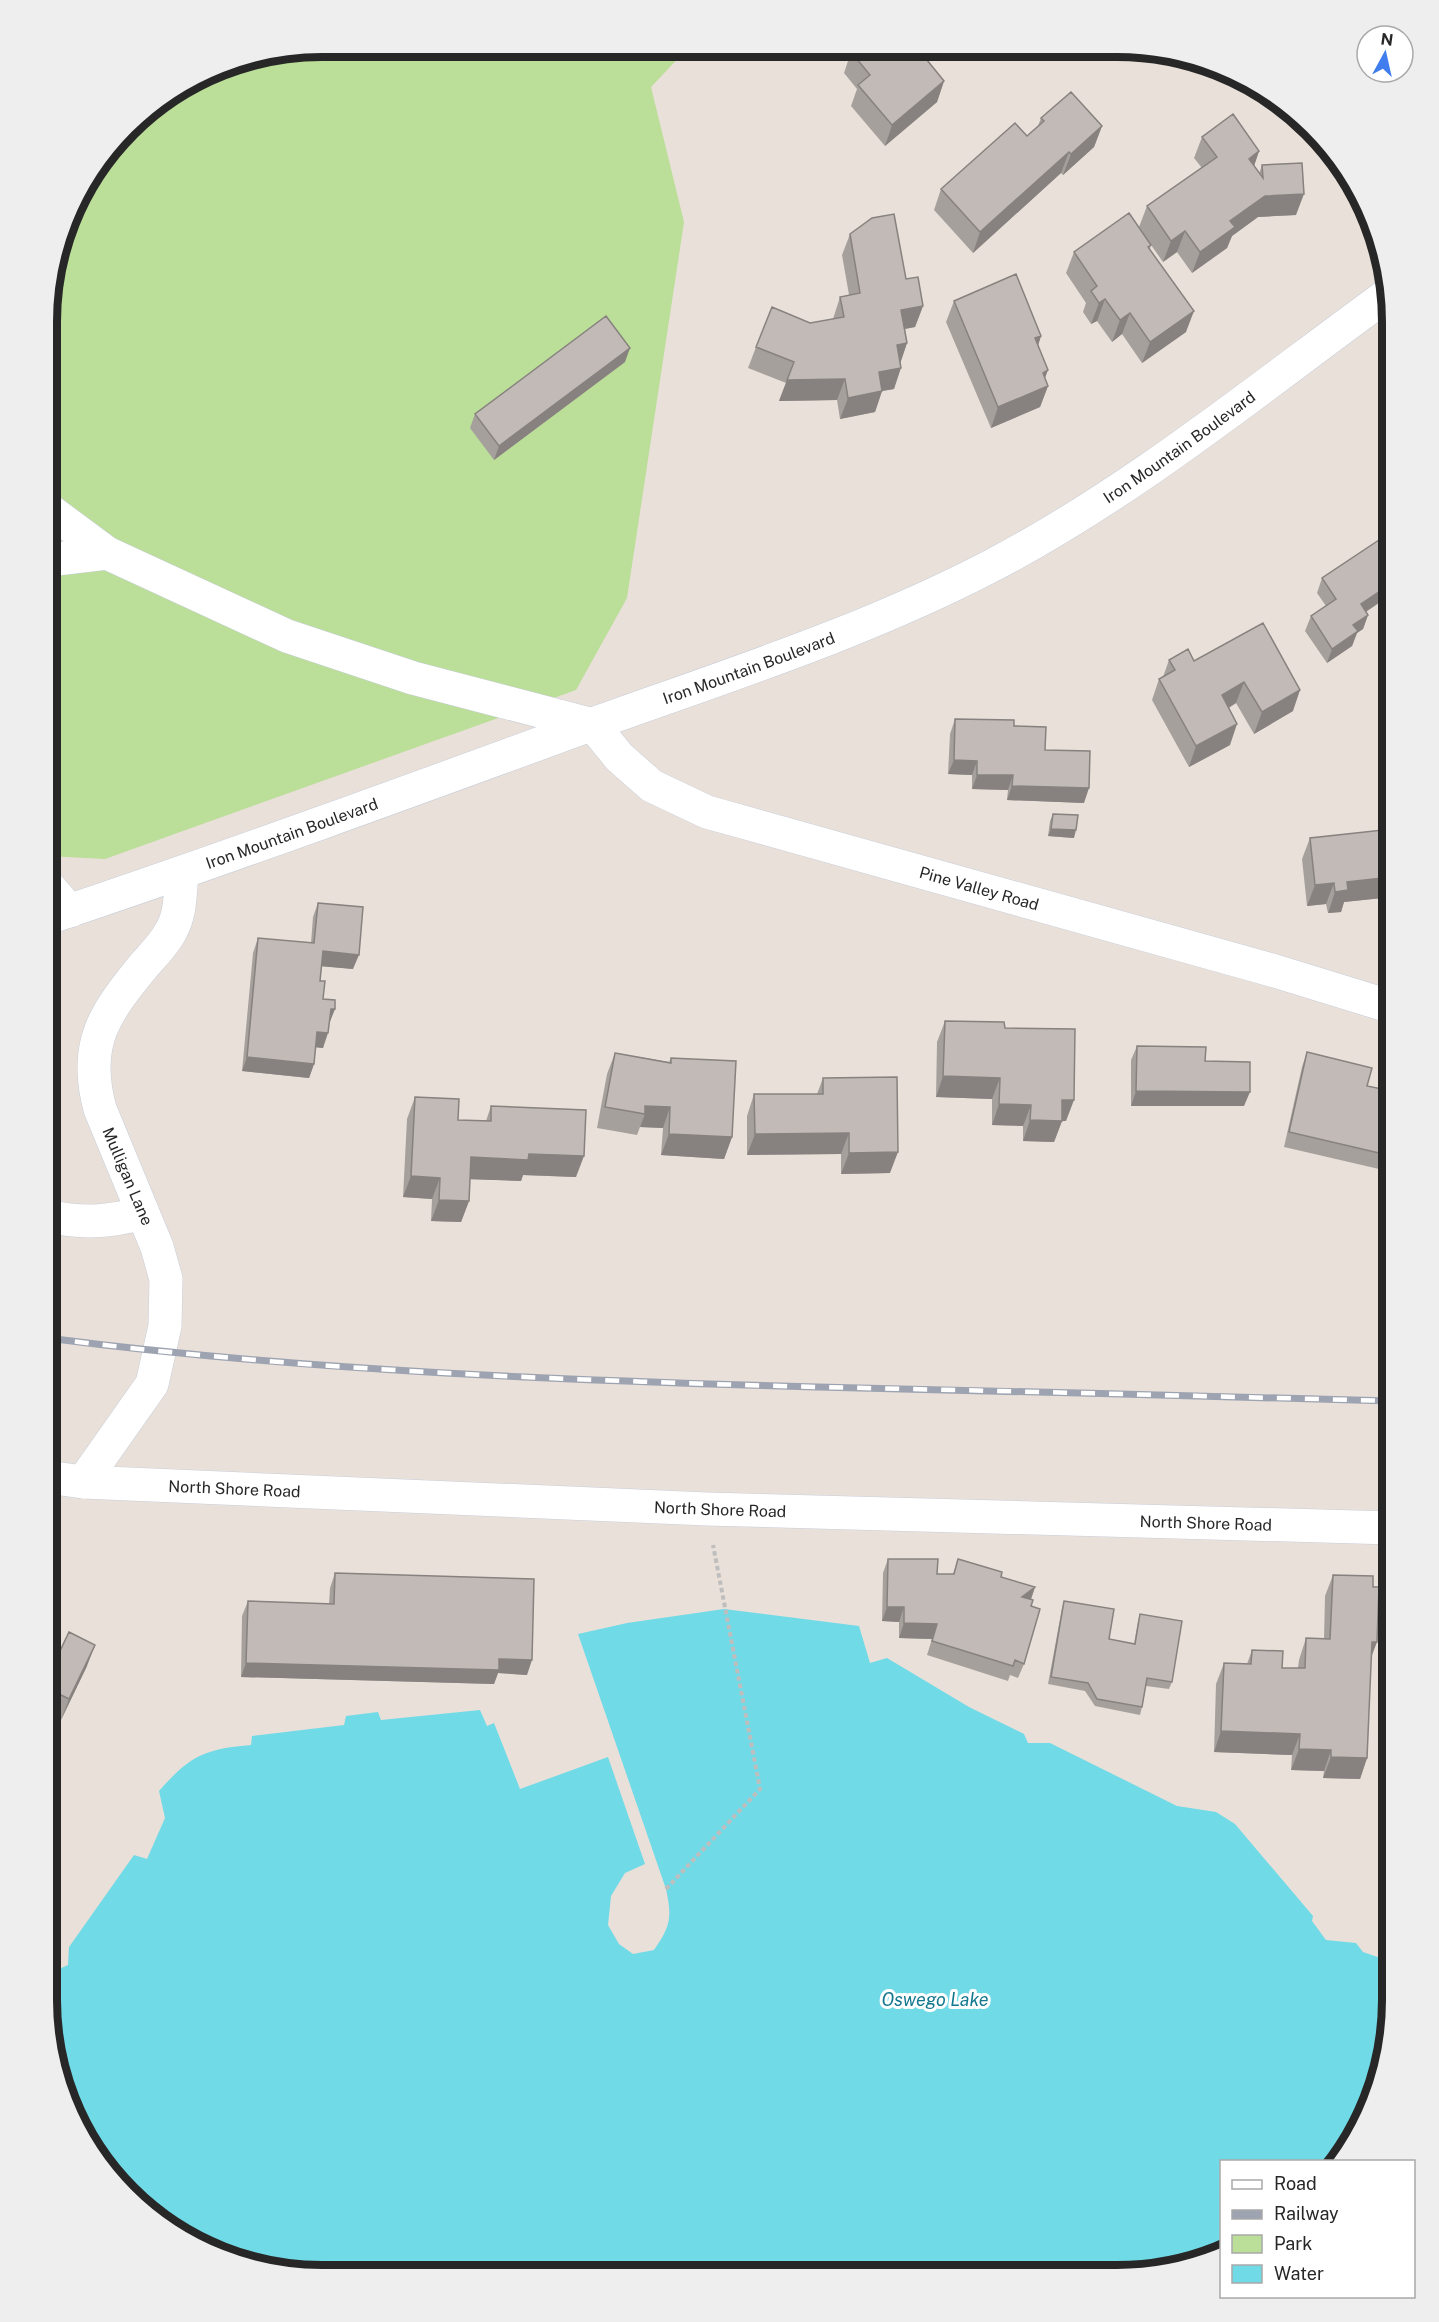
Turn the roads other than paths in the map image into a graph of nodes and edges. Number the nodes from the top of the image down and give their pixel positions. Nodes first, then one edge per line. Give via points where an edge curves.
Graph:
1 (1381, 300) edge
2 (57, 517) edge
3 (107, 554) junction
4 (57, 559) edge
5 (593, 724) junction
6 (182, 873) junction
7 (59, 914) edge
8 (1382, 1004) edge
9 (143, 1213) junction
10 (57, 1218) edge
11 (57, 1478) edge
12 (83, 1482) junction
13 (1382, 1528) edge

1 - 5 street, Iron Mountain Boulevard via 1136,477 999,562 847,631
2 - 3 street
3 - 4 street
3 - 5 street via 287,636 413,678
5 - 6 street, Iron Mountain Boulevard
5 - 8 street, Pine Valley Road via 619,757 652,786 707,812 1275,970
6 - 7 street, Iron Mountain Boulevard
6 - 9 street, Mulligan Lane via 177,920 170,934 112,1004 102,1023 93,1064 93,1086 100,1109
9 - 10 street via 109,1222
9 - 12 street, Mulligan Lane via 166,1279 161,1353 152,1384
11 - 12 street, North Shore Road
12 - 13 street, North Shore Road via 707,1509

